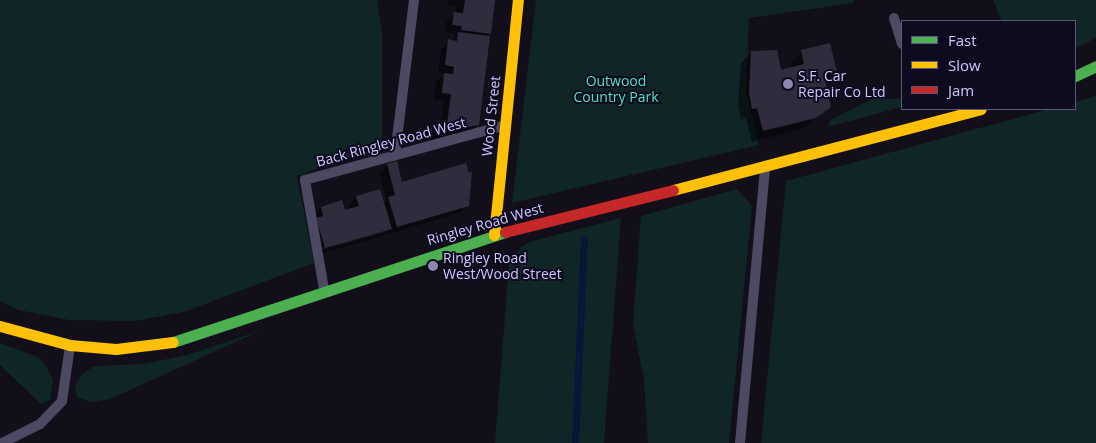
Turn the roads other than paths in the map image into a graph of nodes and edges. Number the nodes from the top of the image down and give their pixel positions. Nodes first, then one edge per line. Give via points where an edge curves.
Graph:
1 (414, 0) edge
2 (518, 0) edge
3 (894, 18) dead end
4 (901, 41) edge
5 (1096, 66) edge
6 (1076, 76) edge
7 (923, 110) edge
8 (977, 110) edge
9 (928, 124) junction
10 (505, 125) junction
11 (395, 155) junction
12 (765, 168) junction
13 (494, 235) junction
14 (324, 290) junction
15 (0, 326) edge
16 (70, 345) junction
17 (2, 443) edge
18 (740, 443) edge

1 - 11 lane
2 - 10 main road, Wood Street
3 - 4 lane
5 - 6 main road
7 - 9 lane
8 - 9 main road, Ringley Road West
9 - 12 main road, Ringley Road West
10 - 11 lane, Back Ringley Road West
10 - 13 main road, Wood Street
11 - 14 lane, Back Ringley Road West via 305,180
12 - 13 main road, Ringley Road West
12 - 18 lane
13 - 14 main road, Ringley Road West
14 - 16 main road, Ringley Road West via 163,345 116,349
15 - 16 main road, Ringley Road West
16 - 17 lane via 62,402 40,424

